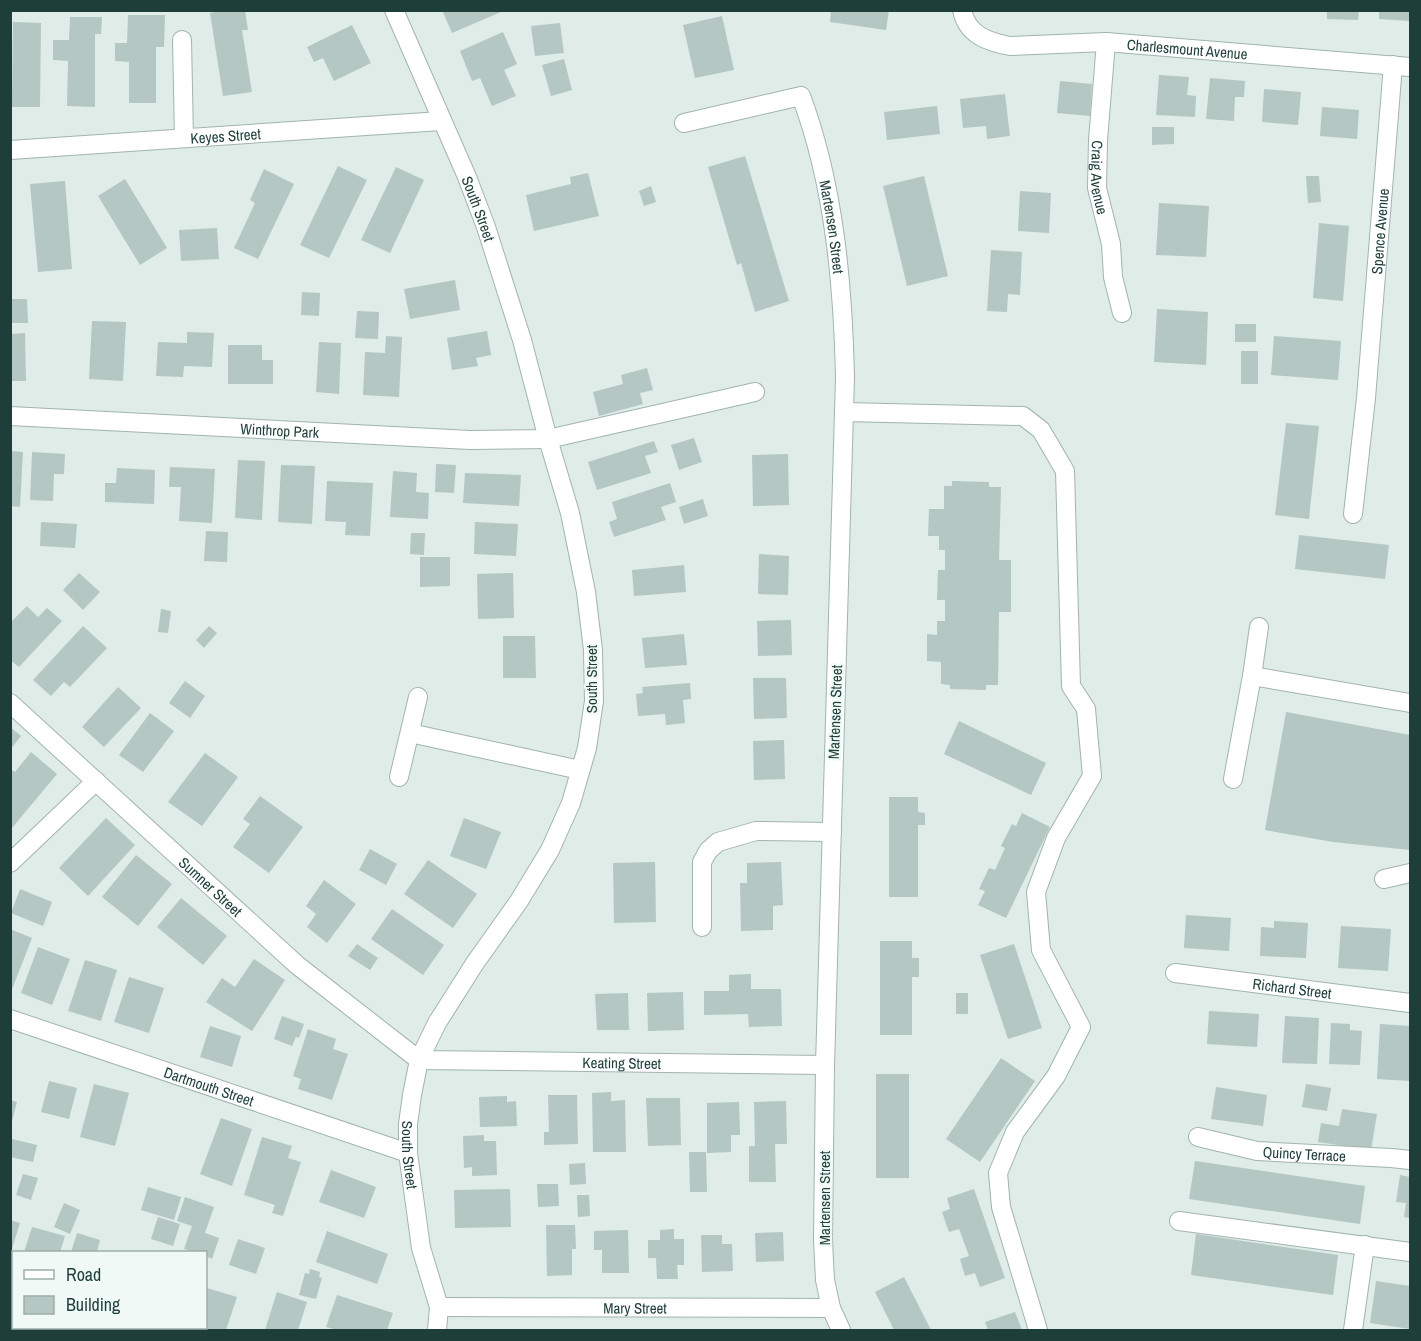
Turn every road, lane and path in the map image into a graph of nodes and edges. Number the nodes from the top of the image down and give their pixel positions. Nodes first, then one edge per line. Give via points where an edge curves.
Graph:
1 (394, 10) edge
2 (966, 19) edge
3 (182, 40) dead end
4 (1106, 42) junction
5 (1402, 66) edge
6 (441, 121) junction
7 (684, 123) dead end
8 (184, 138) junction
9 (10, 150) edge
10 (1122, 313) dead end
11 (755, 392) dead end
12 (844, 412) junction
13 (10, 416) edge
14 (548, 438) junction
15 (1353, 514) dead end
16 (1259, 627) dead end
17 (1252, 676) junction
18 (418, 697) dead end
19 (10, 703) edge
20 (1410, 703) edge
21 (410, 733) junction
22 (580, 770) junction
23 (399, 777) dead end
24 (1233, 779) dead end
25 (96, 780) junction
26 (832, 832) junction
27 (10, 863) edge
28 (1410, 873) edge
29 (1384, 879) dead end
30 (702, 927) dead end
31 (1175, 973) dead end
32 (1410, 1003) edge
33 (10, 1020) edge
34 (419, 1060) junction
35 (825, 1065) junction
36 (1198, 1137) dead end
37 (408, 1153) junction
38 (1410, 1160) edge
39 (1179, 1221) dead end
40 (1365, 1245) junction
41 (1410, 1252) edge
42 (439, 1307) junction
43 (831, 1308) junction
44 (437, 1330) edge
45 (450, 1330) edge
46 (841, 1330) edge
47 (1038, 1330) edge
48 (1353, 1330) edge

1 - 6 street, South Street
2 - 4 street, Charlesmount Avenue via 984,39 1010,46
3 - 8 street
4 - 5 street, Charlesmount Avenue
4 - 10 street, Craig Avenue via 1097,188
5 - 15 street, Spence Avenue
6 - 8 street, Keyes Street
6 - 14 street, South Street via 486,226
7 - 12 street, Martensen Street via 801,96 818,148 833,228 843,315
8 - 9 street, Keyes Street
11 - 14 street, Winthrop Park
12 - 26 street, Martensen Street
12 - 47 street via 1023,416 1041,430 1065,471 1071,686 1086,709 1092,776 1056,838 1036,892 1041,950 1081,1027 1056,1076 1015,1131 998,1173 1001,1207
13 - 14 street, Winthrop Park via 470,440
14 - 22 street, South Street via 570,513 593,650 594,701
16 - 17 street
17 - 20 street
17 - 24 street
18 - 21 street
19 - 25 street, Sumner Street
21 - 22 street
21 - 23 street
22 - 34 street, South Street via 571,803 550,850 446,1008
25 - 27 street
25 - 34 street, Sumner Street via 297,965
26 - 30 street via 756,831 718,842 702,862
26 - 35 street, Martensen Street
28 - 29 street
31 - 32 street, Richard Street
33 - 37 street, Dartmouth Street
34 - 35 street, Keating Street
34 - 37 street, South Street via 408,1124
35 - 43 street, Martensen Street via 823,1240
36 - 38 street, Quincy Terrace via 1257,1151
37 - 42 street, South Street via 421,1248
39 - 40 street
40 - 41 street
40 - 48 street
42 - 43 street, Mary Street
42 - 44 street, South Street
42 - 45 street
43 - 46 street, Martensen Street

